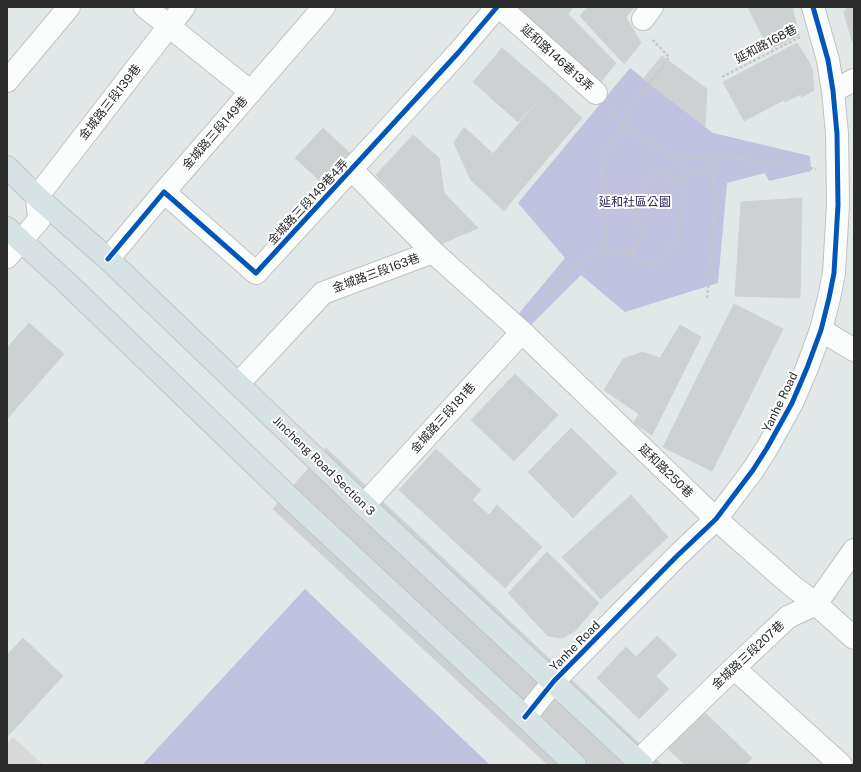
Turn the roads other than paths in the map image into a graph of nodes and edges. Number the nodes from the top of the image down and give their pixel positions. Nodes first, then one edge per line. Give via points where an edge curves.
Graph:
1 (69, 7) edge
2 (145, 7) edge
3 (184, 7) edge
4 (324, 7) edge
5 (497, 7) edge
6 (500, 7) edge
7 (816, 17) edge
8 (169, 26) junction
9 (854, 80) edge
10 (7, 81) edge
11 (833, 91) junction
12 (251, 92) junction
13 (596, 93) road end
14 (7, 168) edge
15 (351, 169) junction
16 (846, 172) edge
17 (164, 192) junction
18 (37, 197) junction
19 (12, 242) edge
20 (433, 252) junction
21 (108, 259) junction
22 (821, 330) junction
23 (522, 332) junction
24 (854, 350) edge
25 (238, 384) junction
26 (364, 505) junction
27 (716, 519) junction
28 (854, 550) edge
29 (816, 604) junction
30 (854, 638) edge
31 (734, 668) junction
32 (554, 681) junction
33 (525, 717) junction
34 (640, 763) edge
35 (575, 765) edge
36 (842, 765) edge

1 - 10 street
2 - 8 street
3 - 8 street, 金城路三段139巷
4 - 12 street, 金城路三段149巷
5 - 15 street, 金城路三段149巷4弄 via 458,54
6 - 13 street, 延和路146巷13弄
7 - 11 street, Yanhe Road via 828,60
8 - 12 street
8 - 18 street, 金城路三段139巷
9 - 11 street
11 - 16 street, Yanhe Road via 837,134
12 - 17 street, 金城路三段149巷
14 - 18 main road, Jincheng Road Section 3
15 - 17 street, 金城路三段149巷4弄 via 256,273
15 - 20 street, 金城路三段149巷4弄
16 - 22 street, Yanhe Road via 838,205 834,273
17 - 21 street, 金城路三段149巷
18 - 19 street via 39,220
18 - 21 main road, Jincheng Road Section 3
19 - 33 main road via 72,288 293,501
20 - 23 street, 金城路三段163巷
20 - 25 street, 金城路三段163巷 via 323,293
21 - 25 main road, Jincheng Road Section 3
22 - 24 street
22 - 27 street, Yanhe Road via 792,403 767,448
23 - 26 street, 金城路三段181巷
23 - 27 street, 延和路250巷
25 - 26 main road, Jincheng Road Section 3
26 - 32 main road, Jincheng Road Section 3
27 - 29 street, 延和路250巷
27 - 32 street, Yanhe Road
28 - 29 street, 金城路三段207巷
29 - 30 street, 延和路250巷
29 - 31 street, 金城路三段207巷 via 788,617
31 - 34 street, 金城路三段207巷
31 - 36 street
32 - 33 street, Yanhe Road
32 - 34 main road, Jincheng Road Section 3
33 - 35 main road

